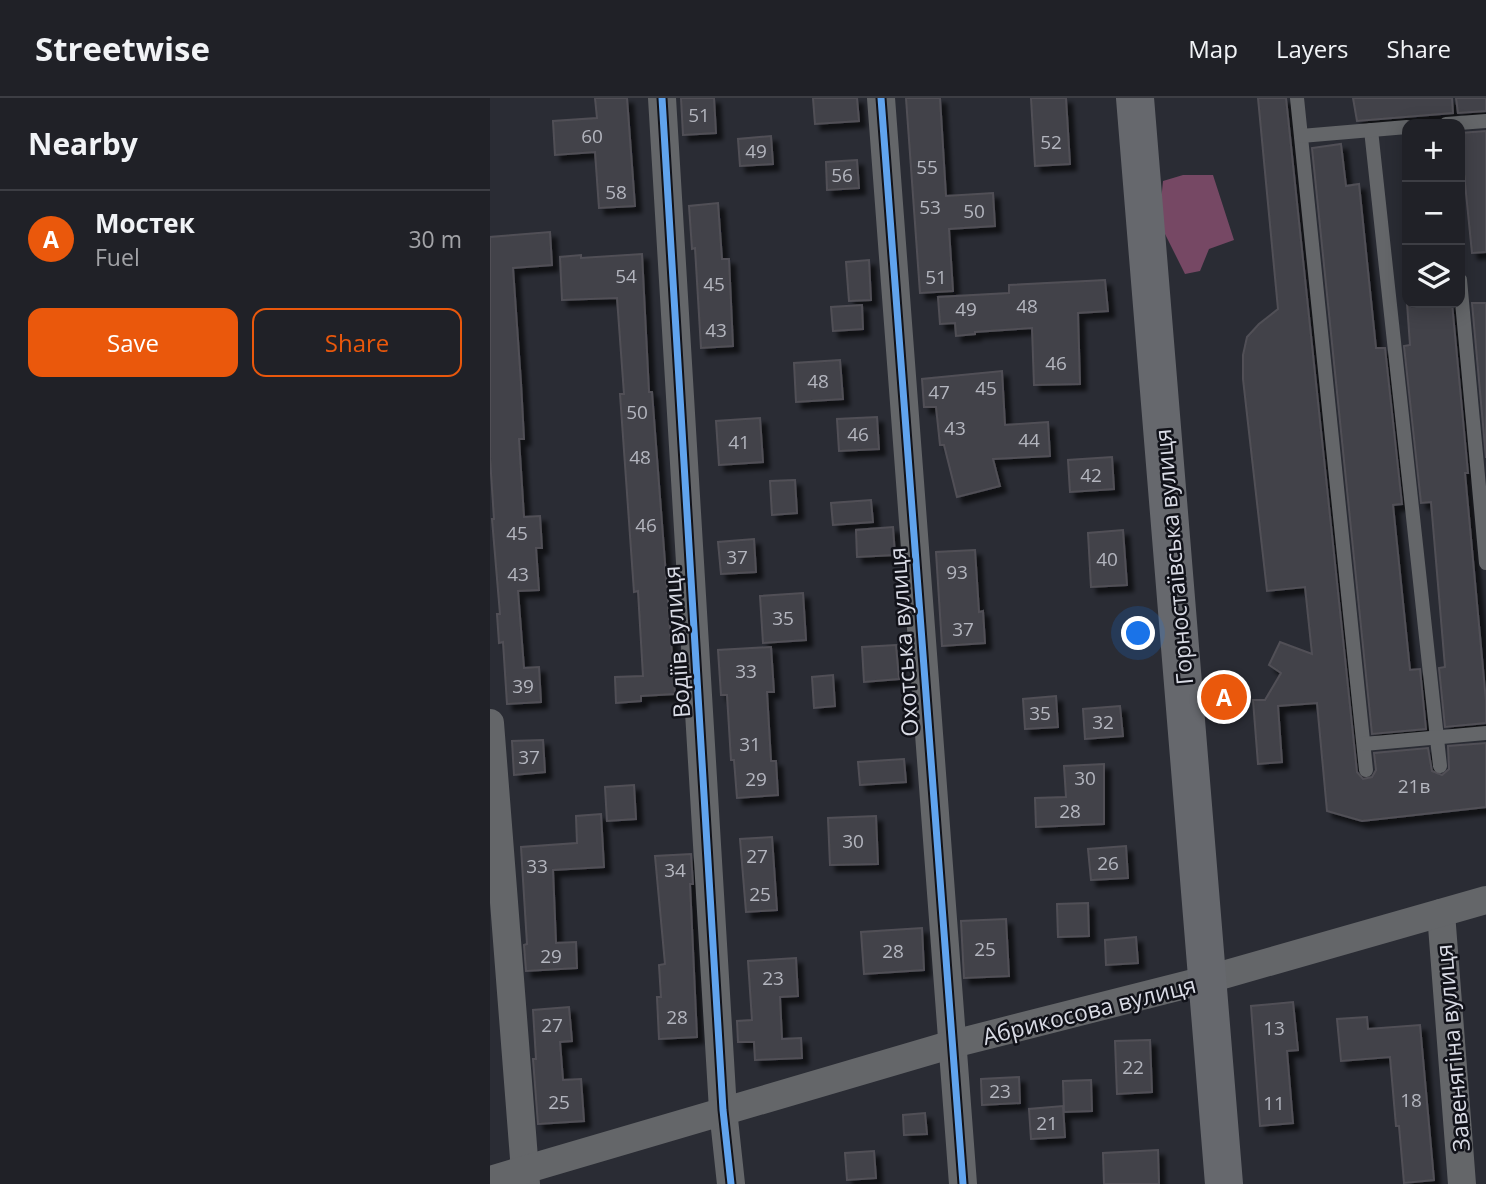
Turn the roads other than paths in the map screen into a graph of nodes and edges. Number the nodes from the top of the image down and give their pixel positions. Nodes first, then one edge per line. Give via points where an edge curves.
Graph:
1 (662, 98) edge
2 (881, 98) edge
3 (1135, 98) edge
4 (1297, 98) edge
5 (1486, 121) edge
6 (1465, 123) edge
7 (1402, 127) edge
8 (1371, 130) junction
9 (1301, 136) junction
10 (1463, 308) edge
11 (1486, 563) edge
12 (490, 723) edge
13 (1486, 733) edge
14 (1437, 738) junction
15 (1364, 744) junction
16 (1440, 766) dead end
17 (1366, 770) dead end
18 (1486, 900) edge
19 (1441, 913) junction
20 (1209, 979) junction
21 (953, 1044) junction
22 (723, 1110) junction
23 (525, 1177) edge
24 (490, 1180) edge
25 (732, 1184) edge
26 (963, 1184) edge
27 (1224, 1184) edge
28 (1462, 1184) edge

1 - 22 street, Водіїв вулиця
2 - 21 street, Охотська вулиця
3 - 20 main road, Горностаївська вулиця
4 - 9 lane
5 - 6 lane
7 - 8 lane
8 - 9 lane
8 - 14 lane
9 - 15 lane
10 - 11 lane
12 - 23 street
13 - 14 lane
14 - 15 lane
14 - 16 lane
15 - 17 lane
18 - 19 street, Абрикосова вулиця
19 - 20 street, Абрикосова вулиця
19 - 28 street, Завенягіна вулиця
20 - 21 street, Абрикосова вулиця
20 - 27 main road, Горностаївська вулиця
21 - 22 street, Абрикосова вулиця
21 - 26 street, Охотська вулиця
22 - 23 street, Абрикосова вулиця
22 - 25 street, Водіїв вулиця
23 - 24 street, Абрикосова вулиця

